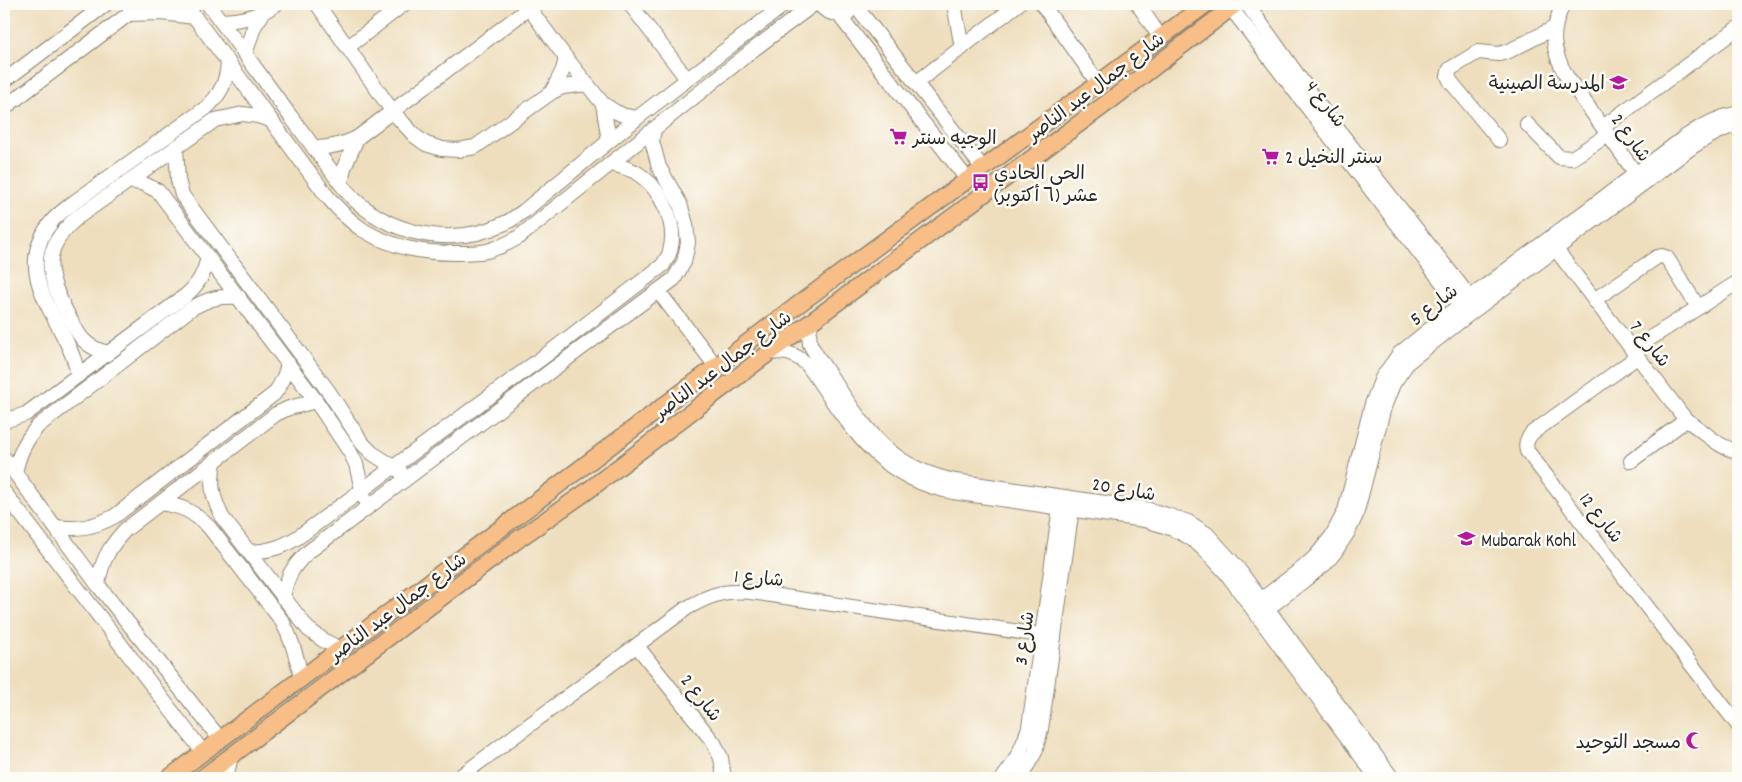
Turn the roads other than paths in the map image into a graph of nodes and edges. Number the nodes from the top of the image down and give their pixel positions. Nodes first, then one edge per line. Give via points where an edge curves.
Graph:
1 (106, 4) edge
2 (142, 4) edge
3 (185, 4) edge
4 (208, 4) edge
5 (276, 4) edge
6 (317, 4) edge
7 (404, 4) edge
8 (630, 4) edge
9 (785, 4) edge
10 (814, 4) edge
11 (819, 4) edge
12 (954, 4) edge
13 (1018, 4) edge
14 (1042, 4) edge
15 (1138, 4) edge
16 (1206, 4) edge
17 (1247, 4) edge
18 (1563, 4) edge
19 (527, 6) edge
20 (858, 6) edge
21 (1234, 6) edge
22 (263, 13) junction
23 (128, 14) junction
24 (839, 15) junction
25 (195, 17) junction
26 (221, 21) junction
27 (1554, 28) junction
28 (1738, 28) edge
29 (1160, 37) junction
30 (348, 46) junction
31 (962, 48) junction
32 (245, 54) junction
33 (566, 58) junction
34 (228, 62) junction
35 (687, 79) junction
36 (4, 81) edge
37 (1098, 83) junction
38 (587, 84) junction
39 (916, 84) junction
40 (552, 92) junction
41 (603, 104) junction
42 (4, 108) edge
43 (206, 108) junction
44 (393, 112) junction
45 (1738, 113) edge
46 (637, 118) junction
47 (215, 120) junction
48 (271, 120) junction
49 (1527, 124) dead end
50 (1738, 124) edge
51 (654, 129) junction
52 (1605, 131) junction
53 (357, 138) junction
54 (1499, 140) dead end
55 (609, 141) junction
56 (176, 147) junction
57 (314, 148) junction
58 (611, 164) junction
59 (982, 168) junction
60 (967, 178) junction
61 (1639, 179) junction
62 (129, 181) junction
63 (340, 183) junction
64 (672, 190) junction
65 (182, 196) junction
66 (659, 196) junction
67 (168, 203) junction
68 (1552, 245) junction
69 (208, 257) junction
70 (1738, 282) edge
71 (658, 291) junction
72 (239, 297) junction
73 (1594, 300) junction
74 (189, 302) junction
75 (1469, 307) junction
76 (1698, 308) junction
77 (812, 321) junction
78 (68, 328) junction
79 (108, 353) junction
80 (768, 353) junction
81 (1635, 354) junction
82 (288, 363) junction
83 (716, 366) junction
84 (78, 375) junction
85 (265, 401) junction
86 (316, 401) junction
87 (26, 414) junction
88 (276, 414) junction
89 (1686, 420) junction
90 (4, 421) edge
91 (38, 426) junction
92 (362, 443) junction
93 (1738, 451) edge
94 (350, 452) junction
95 (4, 458) edge
96 (1738, 460) edge
97 (214, 461) junction
98 (1631, 461) dead end
99 (586, 464) junction
100 (394, 467) junction
101 (15, 474) junction
102 (410, 477) junction
103 (599, 482) junction
104 (362, 490) junction
105 (552, 491) junction
106 (4, 492) edge
107 (1067, 503) junction
108 (160, 504) junction
109 (566, 506) junction
110 (367, 508) junction
111 (115, 516) junction
112 (222, 517) junction
113 (56, 527) junction
114 (209, 527) junction
115 (125, 530) junction
116 (249, 552) junction
117 (98, 585) junction
118 (286, 602) junction
119 (1260, 608) junction
120 (276, 613) junction
121 (1048, 636) junction
122 (637, 646) junction
123 (340, 649) junction
124 (301, 677) junction
125 (1738, 725) edge
126 (220, 739) junction
127 (203, 752) junction
128 (231, 756) junction
129 (169, 778) edge
130 (202, 778) edge
131 (226, 778) edge
132 (458, 778) edge
133 (724, 778) edge
134 (1003, 778) edge
135 (1020, 778) edge
136 (1378, 778) edge
137 (1392, 778) edge

1 - 36 street
2 - 23 street
3 - 25 street
4 - 26 street
5 - 22 street
6 - 30 street
7 - 30 street
8 - 35 street
9 - 35 street
10 - 51 street
11 - 24 street via 830,13
12 - 31 street
13 - 31 street
14 - 37 street
15 - 29 street
16 - 29 main road, شارع جمال عبد الناصر
17 - 75 street, شارع 4
18 - 27 street, شارع 2
19 - 33 street
19 - 44 street
20 - 24 street
20 - 39 street
21 - 75 street, شارع 4
21 - 77 main road, شارع جمال عبد الناصر
22 - 26 street
22 - 32 street via 254,27
23 - 25 street via 162,12
23 - 42 street
24 - 60 street
25 - 34 street
26 - 32 street
27 - 52 street, شارع 2 via 1557,60
27 - 54 street via 1509,51 1499,54 1478,52 1450,69 1448,76 1451,82
28 - 52 street
29 - 37 main road, شارع جمال عبد الناصر
30 - 44 street
31 - 39 street
32 - 57 street
33 - 38 street
33 - 40 street
34 - 43 street via 223,88
34 - 48 street
35 - 46 street
37 - 59 main road, شارع جمال عبد الناصر
38 - 40 street
38 - 41 street
39 - 59 street
40 - 44 street via 484,141 458,150 426,144
41 - 46 street via 625,116
41 - 55 street
43 - 47 street via 216,111
43 - 78 street via 73,203 53,220 42,237 36,257 37,278 43,298
44 - 53 street
45 - 61 street, شارع 5 via 1704,125
46 - 55 street
47 - 48 street via 243,114
47 - 56 street
48 - 58 street via 342,214 383,241 429,253 486,251 502,246 519,237
49 - 52 street via 1559,157 1566,159 1572,158
50 - 61 street, شارع 5 via 1709,135
51 - 58 street
51 - 64 street via 652,142 655,154
52 - 61 street, شارع 2
53 - 57 street via 336,146
53 - 63 street
55 - 63 street via 506,223 462,236 423,234 394,226 367,210
56 - 62 street
56 - 65 street
57 - 63 street
58 - 66 street via 637,173
59 - 60 main road, شارع جمال عبد الناصر
60 - 83 main road, شارع جمال عبد الناصر
61 - 68 street, شارع 5
62 - 67 street via 151,187
62 - 78 street via 71,222 55,242 51,276
64 - 66 street via 663,189
64 - 71 street via 680,204 688,242 684,262 674,279
65 - 67 street via 172,194
65 - 92 street via 329,392
66 - 100 street via 668,216 672,239 670,254 662,265
67 - 69 street
68 - 73 street, شارع 7
68 - 75 street, شارع 5
69 - 72 street
69 - 74 street via 205,272
70 - 76 street
71 - 83 street
71 - 102 street
72 - 74 street via 222,296
72 - 82 street
73 - 76 street via 1662,256 1667,258
73 - 81 street, شارع 7
74 - 79 street
74 - 91 street
75 - 119 street, شارع 5 via 1399,354 1382,378 1338,526 1316,556
76 - 81 street
77 - 80 main road, شارع جمال عبد الناصر
77 - 107 street, شارع 20 via 810,344 816,354 871,434 901,460 936,477
78 - 79 street via 87,344
78 - 84 street
79 - 84 street
80 - 103 main road, شارع جمال عبد الناصر
80 - 107 street, شارع 20 via 796,355 807,364 863,442 901,474 933,488
81 - 89 street, شارع 7
81 - 125 street, شارع 12 via 1532,433 1526,445 1527,451
82 - 85 street via 281,384
82 - 86 street
83 - 99 main road, شارع جمال عبد الناصر
84 - 87 street
85 - 88 street via 269,399 277,404
85 - 111 street
86 - 88 street
86 - 94 street
87 - 90 street
87 - 91 street via 27,425
88 - 97 street
89 - 93 street, شارع 7 via 1714,441
89 - 96 street via 1706,447
89 - 98 street
91 - 101 street via 18,456
92 - 94 street via 361,453
92 - 100 street
94 - 104 street
95 - 101 street
97 - 108 street
97 - 112 street via 212,490
99 - 103 main road via 588,476
99 - 105 main road, شارع جمال عبد الناصر
100 - 102 street
100 - 104 street
101 - 113 street
102 - 110 street
103 - 109 main road, شارع جمال عبد الناصر
104 - 110 street
104 - 116 street via 286,546
105 - 109 main road via 564,495
105 - 123 main road, شارع جمال عبد الناصر
106 - 127 street
107 - 119 street, شارع 20 via 1146,509 1188,522 1222,549
107 - 121 street, شارع 3
108 - 114 street via 178,505
108 - 115 street
109 - 128 main road, شارع جمال عبد الناصر
110 - 118 street via 295,564 286,580
111 - 113 street via 87,528
111 - 115 street via 114,527 119,531
112 - 114 street via 213,518
112 - 116 street
113 - 117 street
114 - 120 street
115 - 117 street via 106,555
116 - 118 street
117 - 126 street
118 - 120 street via 289,610 286,614
118 - 123 street via 308,629
119 - 136 street, شارع 20
119 - 137 street, شارع 20
120 - 124 street via 291,638
121 - 122 street, شارع 1 via 758,593 728,592 707,597 687,608
121 - 134 street, شارع 3 via 1023,749
121 - 135 street, شارع 3 via 1041,729 1035,752
122 - 132 street, شارع 1
122 - 133 street, شارع 2 via 714,743 721,758
123 - 124 main road, شارع جمال عبد الناصر
124 - 126 main road, شارع جمال عبد الناصر
126 - 127 main road, شارع جمال عبد الناصر
127 - 129 main road, شارع جمال عبد الناصر
128 - 130 main road, شارع جمال عبد الناصر
128 - 131 street

